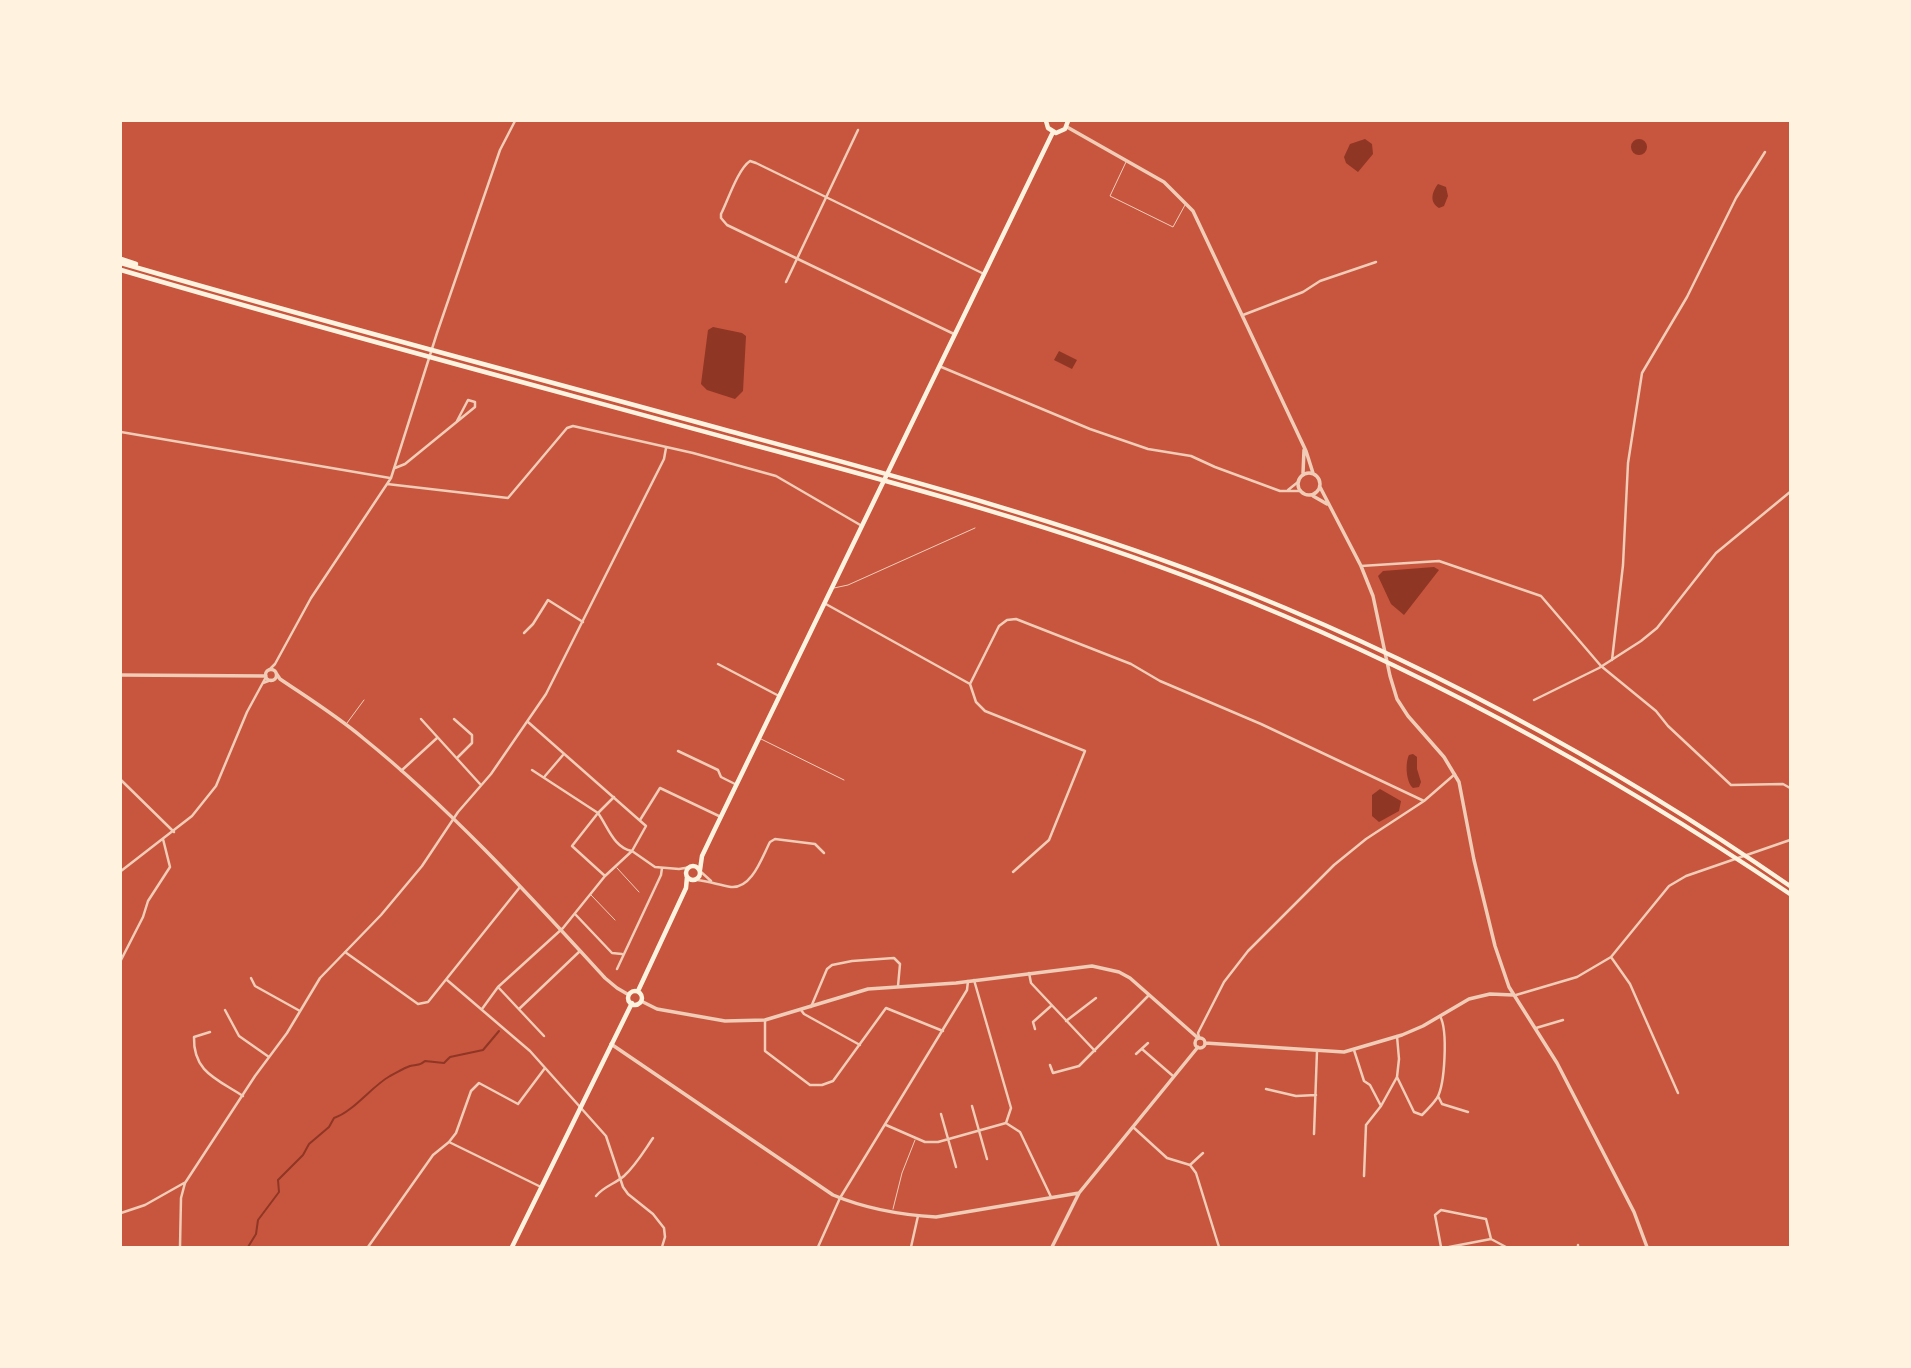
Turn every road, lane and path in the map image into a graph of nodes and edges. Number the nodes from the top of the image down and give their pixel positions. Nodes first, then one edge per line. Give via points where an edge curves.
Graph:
1 (515, 121) edge
2 (1046, 121) edge
3 (1068, 124) edge
4 (858, 130) dead end
5 (1053, 132) junction
6 (1765, 152) dead end
7 (1127, 160) junction
8 (828, 197) junction
9 (1186, 202) junction
10 (797, 258) junction
11 (121, 261) edge
12 (1376, 262) dead end
13 (121, 270) edge
14 (984, 274) junction
15 (786, 282) dead end
16 (1244, 315) junction
17 (954, 334) junction
18 (939, 366) junction
19 (457, 421) junction
20 (121, 432) edge
21 (1303, 444) junction
22 (666, 448) junction
23 (395, 468) junction
24 (1313, 473) junction
25 (1303, 474) junction
26 (391, 478) junction
27 (1298, 482) junction
28 (387, 484) junction
29 (1320, 487) junction
30 (1288, 490) junction
31 (1301, 491) junction
32 (1790, 492) edge
33 (1311, 495) junction
34 (1334, 510) junction
35 (862, 526) junction
36 (975, 528) dead end
37 (1361, 566) junction
38 (831, 588) junction
39 (824, 603) junction
40 (583, 622) junction
41 (524, 633) dead end
42 (1612, 660) junction
43 (275, 664) junction
44 (718, 664) dead end
45 (1601, 666) junction
46 (121, 675) edge
47 (256, 675) junction
48 (272, 675) junction
49 (263, 683) junction
50 (970, 684) junction
51 (779, 696) junction
52 (364, 700) dead end
53 (1534, 700) dead end
54 (421, 719) dead end
55 (454, 719) dead end
56 (528, 722) junction
57 (346, 724) junction
58 (438, 737) junction
59 (759, 738) junction
60 (678, 751) dead end
61 (564, 755) junction
62 (457, 758) junction
63 (532, 770) dead end
64 (401, 771) junction
65 (1455, 774) junction
66 (544, 777) junction
67 (121, 780) edge
68 (844, 780) dead end
69 (481, 784) junction
70 (737, 785) junction
71 (1790, 788) edge
72 (614, 797) junction
73 (1424, 801) junction
74 (598, 813) junction
75 (721, 817) junction
76 (453, 819) junction
77 (640, 820) junction
78 (174, 832) junction
79 (163, 839) junction
80 (1790, 840) edge
81 (632, 851) junction
82 (824, 853) dead end
83 (702, 856) junction
84 (691, 866) junction
85 (615, 867) junction
86 (662, 868) junction
87 (679, 869) junction
88 (121, 871) edge
89 (700, 871) junction
90 (1013, 872) dead end
91 (605, 876) junction
92 (686, 876) junction
93 (696, 880) junction
94 (711, 881) junction
95 (1790, 886) edge
96 (520, 887) junction
97 (686, 888) junction
98 (639, 892) dead end
99 (590, 894) junction
100 (1790, 894) edge
101 (575, 914) junction
102 (615, 920) dead end
103 (559, 929) junction
104 (580, 951) junction
105 (345, 952) junction
106 (622, 954) junction
107 (1611, 957) junction
108 (121, 960) edge
109 (617, 969) dead end
110 (1029, 973) junction
111 (251, 978) dead end
112 (447, 980) junction
113 (974, 980) junction
114 (968, 981) junction
115 (898, 986) junction
116 (498, 988) junction
117 (638, 991) junction
118 (629, 995) junction
119 (1149, 995) junction
120 (1513, 995) junction
121 (1097, 998) dead end
122 (641, 1002) junction
123 (632, 1003) junction
124 (1051, 1006) junction
125 (811, 1007) junction
126 (482, 1009) junction
127 (519, 1009) junction
128 (225, 1010) dead end
129 (801, 1010) junction
130 (300, 1012) junction
131 (1440, 1016) junction
132 (765, 1020) junction
133 (1563, 1020) dead end
134 (1066, 1021) junction
135 (1535, 1028) junction
136 (1035, 1029) dead end
137 (943, 1031) junction
138 (210, 1032) dead end
139 (544, 1036) dead end
140 (1397, 1036) junction
141 (1198, 1038) junction
142 (1148, 1043) dead end
143 (1205, 1043) junction
144 (611, 1044) junction
145 (860, 1045) junction
146 (1198, 1047) junction
147 (1142, 1049) junction
148 (1354, 1050) junction
149 (1095, 1051) junction
150 (1317, 1051) junction
151 (1136, 1054) dead end
152 (269, 1057) junction
153 (1050, 1065) dead end
154 (545, 1068) junction
155 (1173, 1076) junction
156 (1397, 1077) junction
157 (1266, 1089) dead end
158 (1678, 1093) dead end
159 (1315, 1095) junction
160 (243, 1096) junction
161 (1438, 1096) junction
162 (972, 1106) dead end
163 (1381, 1107) junction
164 (580, 1108) junction
165 (1468, 1112) dead end
166 (941, 1114) dead end
167 (1006, 1123) junction
168 (885, 1125) junction
169 (1133, 1127) junction
170 (979, 1130) junction
171 (1314, 1134) dead end
172 (916, 1138) junction
173 (653, 1139) dead end
174 (948, 1139) junction
175 (449, 1142) junction
176 (1203, 1153) dead end
177 (987, 1159) dead end
178 (1190, 1165) junction
179 (956, 1167) dead end
180 (1364, 1176) dead end
181 (620, 1179) junction
182 (185, 1183) junction
183 (541, 1187) junction
184 (1079, 1193) junction
185 (596, 1196) dead end
186 (841, 1198) junction
187 (1051, 1199) junction
188 (892, 1210) junction
189 (121, 1213) edge
190 (918, 1216) junction
191 (1491, 1239) junction
192 (180, 1247) edge
193 (368, 1247) edge
194 (512, 1247) edge
195 (662, 1247) edge
196 (818, 1247) edge
197 (911, 1247) edge
198 (1052, 1247) edge
199 (1219, 1247) edge
200 (1441, 1247) edge
201 (1449, 1247) edge
202 (1506, 1247) edge
203 (1647, 1247) edge

1 - 23 street via 500,150
2 - 5 main road
3 - 5 main road
3 - 7 street
4 - 8 street
5 - 14 main road
6 - 42 street via 1642,373 1628,463
7 - 9 street via 1164,182
7 - 9 lane via 1110,196 1173,226
8 - 10 street
8 - 10 street via 750,161 746,164 721,218
8 - 14 street
9 - 16 street
10 - 15 street
10 - 17 street
11 - 95 main road via 923,484 1210,578 1380,650 1520,720 1663,803
12 - 16 street
13 - 100 main road via 935,495 1198,581 1380,658 1518,727 1660,809
14 - 17 main road
16 - 21 street
17 - 18 main road
18 - 30 street via 1136,445 1191,456
18 - 35 main road
19 - 19 street via 475,407 475,402 464,403
19 - 23 street
20 - 26 street
21 - 24 street
21 - 25 street
22 - 28 street via 573,426 508,498
22 - 35 street via 776,476
22 - 40 street
23 - 26 street
24 - 25 street
24 - 29 street
25 - 27 street
26 - 28 street
27 - 30 street
27 - 31 street
28 - 43 street via 311,598
29 - 33 street
29 - 34 street
30 - 31 street
31 - 33 street
32 - 42 street via 1716,553 1657,628
33 - 34 street
34 - 37 street
35 - 38 main road
36 - 38 lane via 848,585
37 - 45 street via 1439,561 1541,596
37 - 65 street via 1376,606 1397,699
38 - 39 main road
39 - 50 street
39 - 51 main road
40 - 41 street via 548,600
40 - 56 street
42 - 45 street
43 - 48 street
43 - 48 street
44 - 51 street
45 - 53 street
45 - 71 street via 1656,711 1731,785 1783,784
46 - 47 street
47 - 48 street
47 - 49 street
48 - 49 street
48 - 57 street
49 - 78 street via 216,786
50 - 73 street via 999,626 1016,619 1131,664
50 - 90 street via 981,709 1085,751 1049,840
51 - 59 main road
52 - 57 lane
54 - 58 street
55 - 62 street via 472,735 472,743
56 - 61 street
56 - 69 street
57 - 64 street
58 - 62 street
58 - 64 street
59 - 68 lane
59 - 70 main road
60 - 70 street via 718,770 721,777
61 - 66 street
61 - 72 street
62 - 69 street
63 - 66 street
64 - 76 street
65 - 73 street
65 - 120 street via 1495,946
66 - 74 street
67 - 78 street
69 - 76 street
70 - 75 main road
72 - 74 street
72 - 77 street
73 - 141 street via 1334,865 1248,951 1224,982
74 - 81 street via 611,836
74 - 91 street via 572,846
75 - 77 street via 660,788
75 - 83 main road
76 - 96 street
76 - 105 street via 422,866
77 - 81 street via 646,826
78 - 79 street
79 - 88 street
79 - 108 street via 170,867 148,901
80 - 107 street via 1669,886
81 - 85 street
81 - 86 street
82 - 94 street via 816,844 775,839 748,881 730,887
83 - 84 main road
83 - 89 main road
84 - 87 street
84 - 89 main road
84 - 92 main road
85 - 91 street
85 - 98 lane
86 - 87 street
86 - 106 street
87 - 92 street
89 - 93 main road
89 - 94 street
91 - 99 street
92 - 93 main road
92 - 97 main road
93 - 94 street
93 - 97 main road
96 - 103 street
96 - 112 street
97 - 117 main road
99 - 101 street
99 - 102 lane
101 - 103 street
101 - 106 street via 612,953
103 - 104 street
103 - 116 street
104 - 118 street
104 - 127 street
105 - 112 street via 418,1004 428,1002
105 - 130 street via 320,978
106 - 109 street
107 - 120 street via 1577,977
107 - 158 street via 1630,984
110 - 113 street
110 - 119 street via 1102,967 1130,978
110 - 124 street via 1031,983
111 - 130 street via 255,986
112 - 126 street
113 - 114 street
113 - 167 street via 1011,1108
114 - 115 street
114 - 137 street
115 - 125 street via 869,989
115 - 125 street via 900,964 894,958 839,963 827,969
116 - 126 street
116 - 127 street
117 - 118 main road
117 - 122 main road
118 - 123 main road
119 - 141 street
119 - 149 street
120 - 131 street via 1479,995
120 - 135 street
121 - 134 street
122 - 123 main road
122 - 132 street via 725,1021
123 - 144 main road
124 - 134 street
124 - 136 street via 1033,1022
125 - 129 street
126 - 154 street
127 - 139 street
128 - 152 street via 239,1035
129 - 132 street
129 - 145 street
130 - 152 street
131 - 140 street
131 - 161 street via 1445,1051
132 - 145 street via 765,1051 810,1085 833,1081
133 - 135 street
134 - 149 street
135 - 203 street via 1634,1212
137 - 145 street via 886,1008
137 - 168 street
138 - 160 street via 194,1037 203,1070
140 - 148 street
140 - 156 street
141 - 143 street
141 - 146 street
142 - 147 street
143 - 146 street
143 - 150 street
144 - 164 main road
144 - 186 street
146 - 155 street
147 - 151 street
147 - 155 street
148 - 150 street
148 - 163 street via 1364,1081
149 - 153 street via 1079,1066 1062,1072 1053,1073
150 - 159 street
152 - 160 street
154 - 164 street
154 - 175 street via 518,1104 478,1083
155 - 169 street
156 - 161 street via 1414,1112 1422,1115
156 - 163 street
157 - 159 street
159 - 171 street
160 - 182 street
161 - 165 street via 1442,1104
162 - 170 street
163 - 180 street via 1366,1125
164 - 181 street via 606,1136
164 - 183 main road
166 - 174 street
167 - 170 street
167 - 187 street via 1020,1132
168 - 172 street
168 - 186 street
169 - 178 street via 1167,1158
169 - 184 street
170 - 174 street
170 - 177 street
172 - 174 street via 925,1142
172 - 188 lane
173 - 181 street
174 - 179 street
175 - 183 street
175 - 193 street via 433,1155
176 - 178 street
178 - 199 street via 1200,1182
181 - 185 street
181 - 195 street via 628,1194 664,1228
182 - 189 street
182 - 192 street
183 - 194 main road
184 - 187 street
184 - 198 street
186 - 188 street
186 - 196 street
187 - 190 street
188 - 190 street
190 - 197 street
191 - 200 street via 1486,1219 1438,1211 1435,1218
191 - 201 street
191 - 202 street

